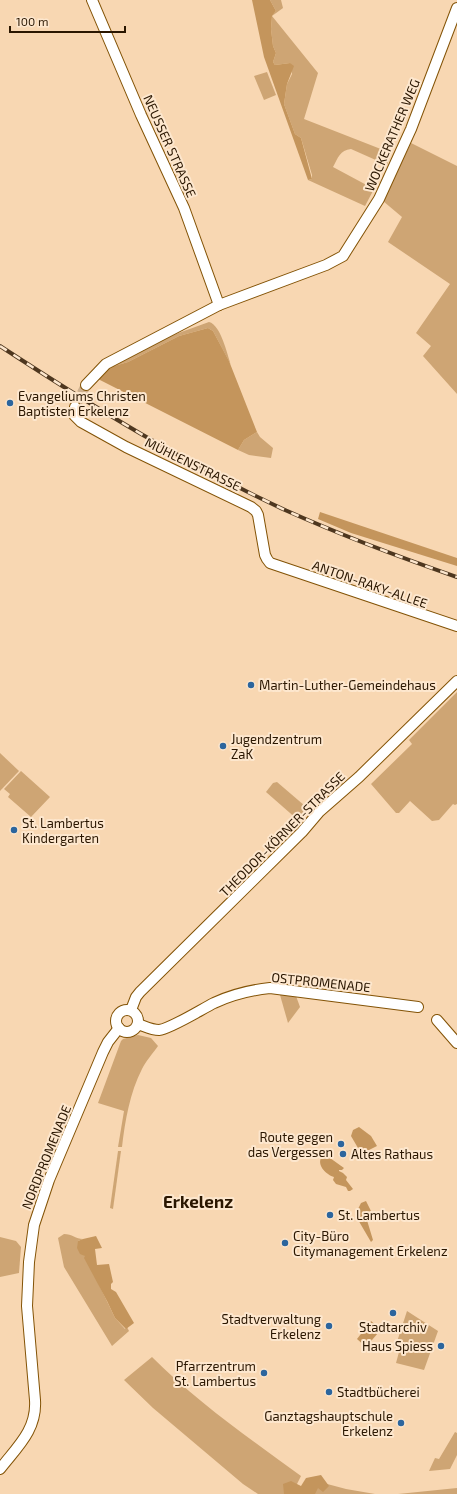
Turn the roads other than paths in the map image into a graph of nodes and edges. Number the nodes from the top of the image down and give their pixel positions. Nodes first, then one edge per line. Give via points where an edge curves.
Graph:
1 (92, 0) edge
2 (457, 8) edge
3 (220, 305) junction
4 (86, 385) tunnel mouth
5 (75, 407) dead end
6 (275, 565) joint
7 (457, 626) edge
8 (457, 681) edge
9 (418, 1007) dead end
10 (131, 1010) junction
11 (437, 1020) dead end
12 (138, 1024) junction
13 (118, 1028) junction
14 (457, 1043) edge
15 (0, 1469) edge

1 - 3 street, NEUSSER STRASSE via 184,208
2 - 3 street, WOCKERATHER WEG via 410,129 379,199 348,250 332,262
3 - 4 street via 106,364
5 - 6 street, MÜHLENSTRASSE via 74,415 81,422 251,507 258,515 266,560
6 - 7 street, ANTON-RAKY-ALLEE
8 - 10 street, THEODOR-KÖRNER-STRASSE via 359,777 319,812 291,843 140,992
9 - 12 street, OSTPROMENADE via 270,988 247,992 214,1003 158,1030
10 - 12 street via 136,1015
10 - 13 street via 123,1010 117,1014
11 - 14 street
12 - 13 street via 129,1032
13 - 15 street, NORDPROMENADE via 103,1052 49,1180 34,1225 27,1306 35,1413 28,1433

